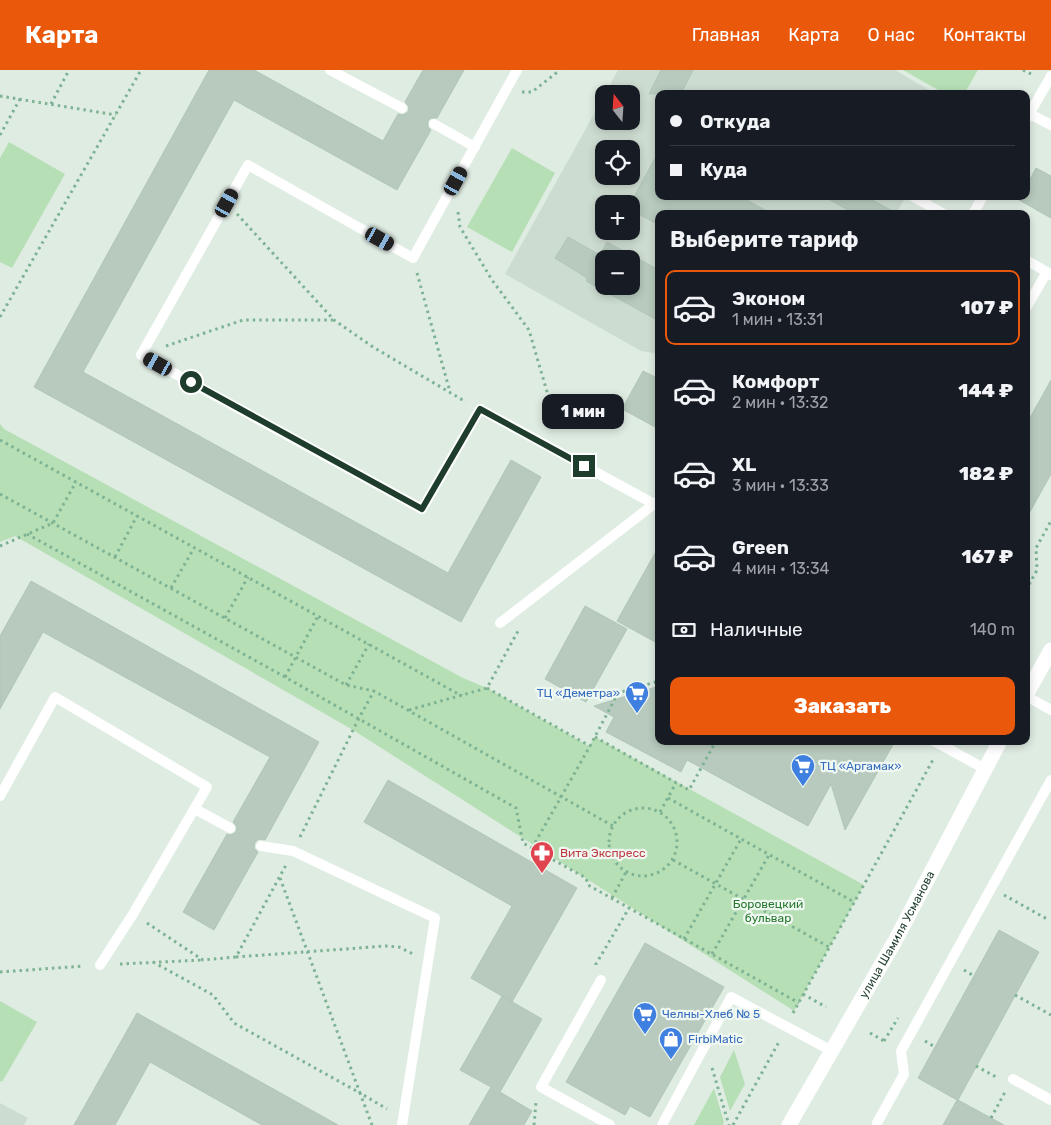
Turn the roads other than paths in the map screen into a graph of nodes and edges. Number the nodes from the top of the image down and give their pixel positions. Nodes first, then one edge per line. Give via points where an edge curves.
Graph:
1 (330, 70) edge
2 (517, 70) edge
3 (1051, 76) edge
4 (402, 108) dead end
5 (1030, 113) edge
6 (1030, 118) edge
7 (434, 124) dead end
8 (1051, 125) edge
9 (475, 147) junction
10 (919, 200) edge
11 (937, 210) edge
12 (1030, 262) edge
13 (1049, 273) edge
14 (1030, 302) edge
15 (655, 501) edge
16 (655, 503) edge
17 (500, 623) dead end
18 (1051, 650) edge
19 (1030, 689) edge
20 (1030, 698) edge
21 (1051, 710) edge
22 (942, 745) edge
23 (998, 745) edge
24 (985, 769) junction
25 (1051, 780) edge
26 (0, 796) edge
27 (194, 809) junction
28 (230, 828) dead end
29 (261, 846) dead end
30 (100, 965) dead end
31 (601, 980) road end
32 (832, 1051) junction
33 (1011, 1082) road end
34 (1051, 1100) edge
35 (877, 1123) dead end
36 (402, 1125) edge
37 (610, 1125) edge
38 (662, 1125) edge
39 (789, 1125) edge

1 - 4 lane
2 - 9 lane
3 - 5 lane
6 - 8 lane
7 - 9 lane
9 - 15 lane via 413,258 248,165 141,355 422,509 480,409
10 - 11 lane
12 - 13 lane
13 - 14 lane
16 - 17 lane
18 - 19 street
20 - 21 lane
22 - 24 lane
23 - 24 street, улица Шамиля Усманова
24 - 32 street, улица Шамиля Усманова via 895,941
25 - 35 lane via 901,1051 904,1074
26 - 27 lane via 55,697 207,788
27 - 28 lane
27 - 30 lane
29 - 36 lane via 293,851 435,918
31 - 37 lane via 541,1088
32 - 38 lane via 731,997
32 - 39 street, улица Шамиля Усманова
33 - 34 lane

